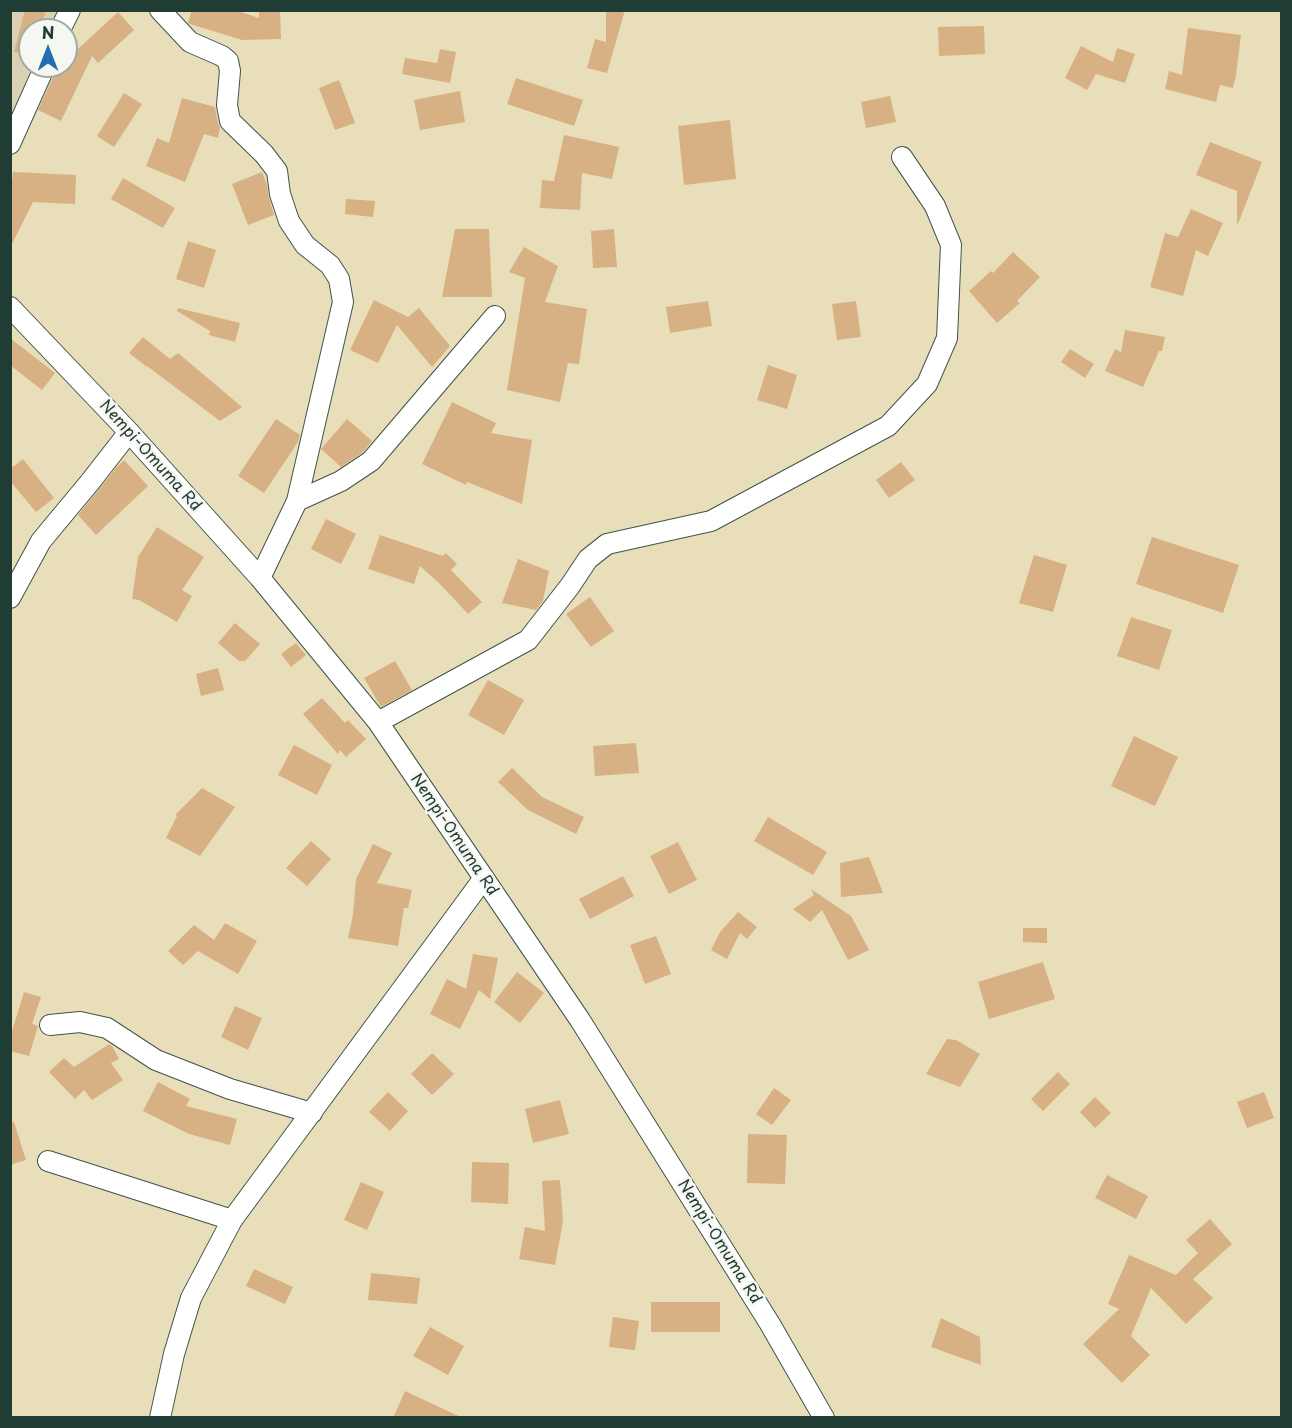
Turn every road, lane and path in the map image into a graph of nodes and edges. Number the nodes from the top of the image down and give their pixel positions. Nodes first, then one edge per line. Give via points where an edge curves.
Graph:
1 (160, 10) edge
2 (40, 78) edge
3 (10, 144) edge
4 (902, 157) dead end
5 (10, 307) edge
6 (495, 316) dead end
7 (129, 432) junction
8 (297, 501) junction
9 (260, 578) junction
10 (10, 598) edge
11 (378, 722) junction
12 (484, 878) junction
13 (50, 1025) dead end
14 (312, 1113) junction
15 (48, 1161) dead end
16 (232, 1220) junction
17 (160, 1418) edge
18 (824, 1418) edge

1 - 8 street via 190,42 228,61 230,121 277,171 289,221 305,245 330,265 339,279 343,302
2 - 3 street
4 - 11 street via 935,206 951,245 947,338 927,384 888,426 711,521 607,544 588,559 528,640
5 - 7 street, Nempi-Omuma Rd
6 - 8 street via 371,461 341,481
7 - 9 street, Nempi-Omuma Rd
7 - 10 street via 41,541
8 - 9 street
9 - 11 street, Nempi-Omuma Rd
11 - 12 street, Nempi-Omuma Rd
12 - 14 street
12 - 18 street, Nempi-Omuma Rd via 580,1020 770,1324
13 - 14 street via 80,1022 107,1028 156,1060 230,1089
14 - 16 street
15 - 16 street
16 - 17 street via 190,1298

